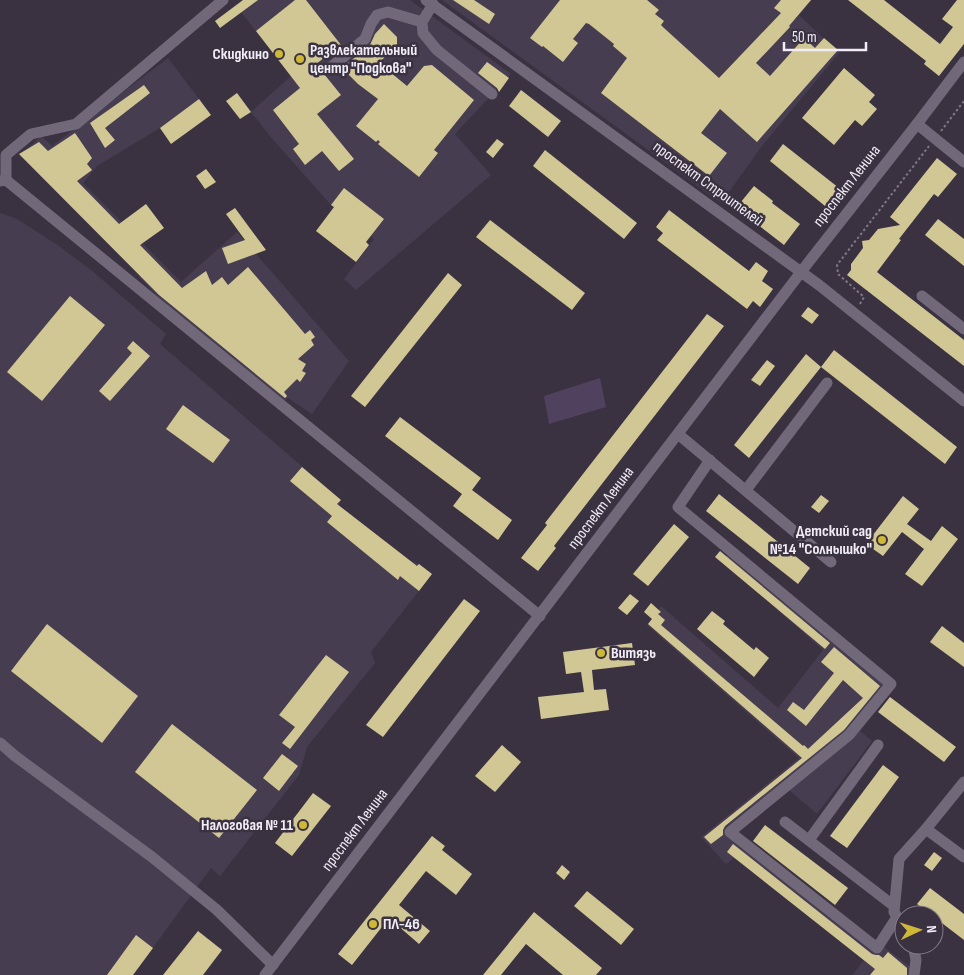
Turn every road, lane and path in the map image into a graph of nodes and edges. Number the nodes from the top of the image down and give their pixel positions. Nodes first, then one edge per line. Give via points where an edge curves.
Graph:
1 (223, 0) edge
2 (430, 2) edge
3 (422, 22) junction
4 (964, 62) edge
5 (329, 69) dead end
6 (492, 94) dead end
7 (964, 101) edge
8 (917, 124) junction
9 (935, 139) junction
10 (964, 162) edge
11 (3, 180) edge
12 (802, 272) junction
13 (922, 296) dead end
14 (854, 312) junction
15 (964, 329) edge
16 (827, 383) dead end
17 (964, 401) edge
18 (678, 434) junction
19 (710, 460) junction
20 (746, 490) junction
21 (831, 562) dead end
22 (540, 616) junction
23 (0, 743) edge
24 (878, 745) dead end
25 (964, 782) edge
26 (785, 822) dead end
27 (926, 829) junction
28 (809, 840) junction
29 (964, 857) edge
30 (896, 905) edge
31 (894, 910) edge
32 (894, 916) edge
33 (915, 955) edge
34 (273, 965) junction
35 (265, 975) edge
36 (914, 975) edge

1 - 11 street via 76,124 31,134 6,155
2 - 3 street
2 - 12 street, проспект Строителей
3 - 5 street via 388,12 376,15 365,39
3 - 6 street via 422,33 437,50
4 - 8 street, проспект Ленина
7 - 9 path
8 - 9 street
8 - 12 street, проспект Ленина
9 - 10 street
9 - 14 path via 837,265 838,274 864,297
11 - 22 street
12 - 14 street, проспект Строителей
12 - 18 street, проспект Ленина
13 - 15 street
14 - 17 street, проспект Строителей
16 - 20 street
18 - 19 street
18 - 22 street, проспект Ленина
19 - 20 street
19 - 32 street via 678,507 891,684 849,735 730,832 878,948
20 - 21 street
22 - 34 street, проспект Ленина
23 - 34 street via 152,857 216,910
24 - 28 street
25 - 27 street
26 - 28 street
27 - 29 street
27 - 30 street via 899,859
28 - 31 street
33 - 36 street
34 - 35 street, проспект Ленина

